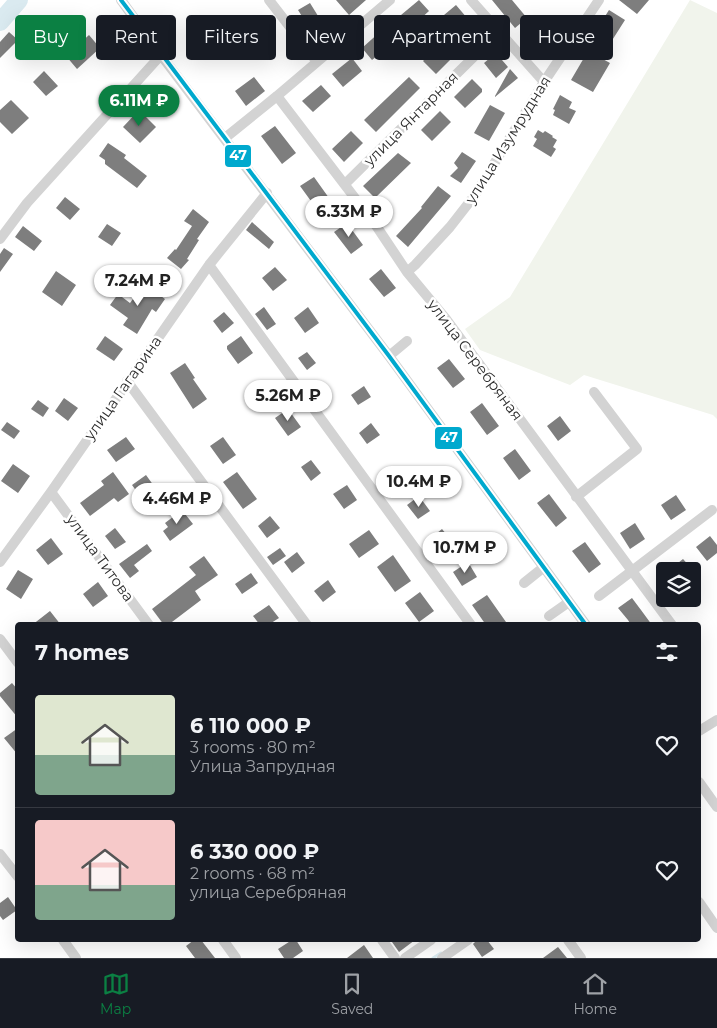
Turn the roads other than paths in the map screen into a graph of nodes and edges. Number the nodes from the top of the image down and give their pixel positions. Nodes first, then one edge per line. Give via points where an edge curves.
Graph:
1 (121, 0) edge
2 (269, 0) edge
3 (390, 0) edge
4 (471, 0) edge
5 (599, 0) edge
6 (132, 15) edge
7 (484, 15) edge
8 (510, 44) edge
9 (156, 60) edge
10 (165, 60) edge
11 (470, 60) edge
12 (317, 62) junction
13 (544, 82) junction
14 (277, 96) junction
15 (225, 138) junction
16 (344, 184) junction
17 (267, 193) junction
18 (0, 238) edge
19 (209, 265) junction
20 (407, 272) junction
21 (407, 341) dead end
22 (389, 356) junction
23 (127, 381) junction
24 (594, 392) dead end
25 (51, 492) junction
26 (576, 497) junction
27 (712, 510) dead end
28 (0, 562) edge
29 (544, 567) junction
30 (633, 571) junction
31 (524, 583) dead end
32 (599, 596) dead end
33 (569, 602) junction
34 (548, 616) dead end
35 (147, 622) edge
36 (305, 622) edge
37 (469, 622) edge
38 (584, 622) edge
39 (670, 622) edge
40 (0, 639) edge
41 (15, 659) edge
42 (717, 720) edge
43 (701, 730) edge
44 (701, 785) edge
45 (717, 806) edge
46 (0, 854) edge
47 (15, 873) edge
48 (701, 905) edge
49 (717, 928) edge
50 (64, 942) edge
51 (224, 942) edge
52 (383, 942) edge
53 (428, 942) edge
54 (465, 942) edge
55 (569, 942) edge
56 (76, 958) edge
57 (236, 958) edge
58 (395, 958) edge
59 (405, 958) edge
60 (442, 958) edge
61 (580, 958) edge

1 - 6 street
2 - 12 street
3 - 12 street
4 - 7 street
5 - 13 street, улица Изумрудная
8 - 13 street
9 - 18 street via 27,203
10 - 15 street
11 - 16 street, улица Янтарная
12 - 14 street
13 - 20 street, улица Изумрудная via 475,195
14 - 15 street
14 - 16 street, улица Серебряная
15 - 17 street
16 - 20 street, улица Серебряная
17 - 19 street, улица Гагарина
17 - 22 street
19 - 23 street, улица Гагарина
19 - 37 street
20 - 26 street, улица Серебряная
21 - 22 street
22 - 29 street
23 - 25 street, улица Гагарина
23 - 36 street
24 - 26 street via 637,449
25 - 28 street, улица Гагарина
25 - 35 street, улица Титова
26 - 30 street, улица Серебряная
27 - 30 street
29 - 31 street
29 - 33 street
30 - 32 street
30 - 39 street, улица Серебряная
33 - 34 street
33 - 38 street
40 - 41 street
42 - 43 street
44 - 45 street
46 - 47 street
48 - 49 street
50 - 56 street
51 - 57 street
52 - 58 street
53 - 59 street
54 - 60 street
55 - 61 street

